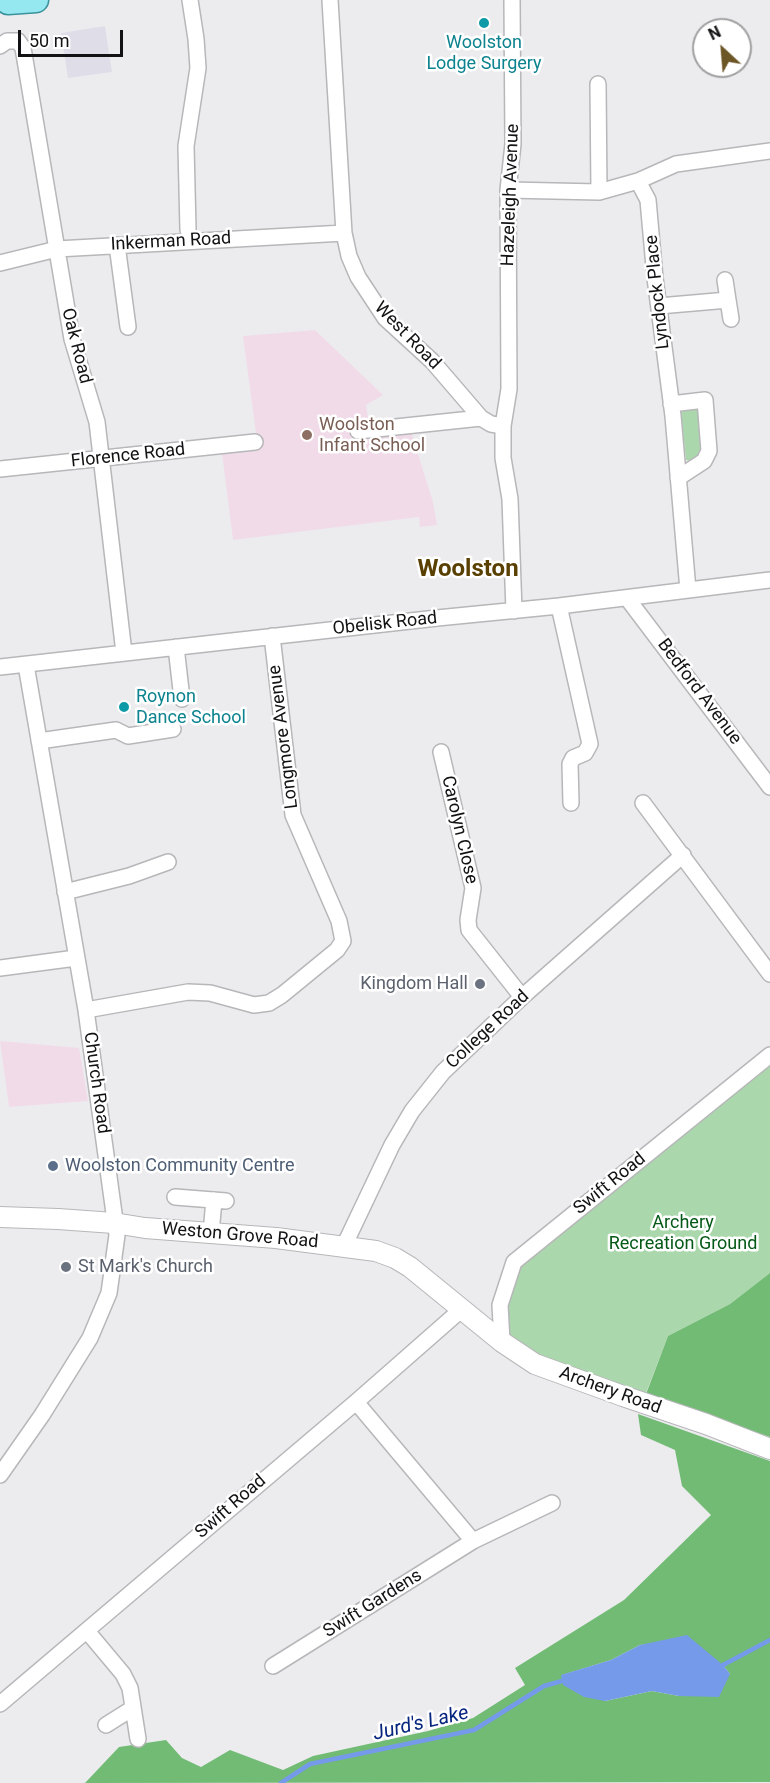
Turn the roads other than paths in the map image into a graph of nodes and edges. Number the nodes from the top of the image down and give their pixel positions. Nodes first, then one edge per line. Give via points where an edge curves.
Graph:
1 (36, 0) edge
2 (190, 0) edge
3 (330, 0) edge
4 (512, 0) edge
5 (6, 4) edge
6 (0, 46) edge
7 (598, 84) dead end
8 (770, 151) edge
9 (638, 181) junction
10 (508, 190) junction
11 (599, 192) junction
12 (188, 230) dead end
13 (344, 233) junction
14 (117, 245) junction
15 (57, 249) junction
16 (0, 263) edge
17 (725, 280) dead end
18 (728, 300) junction
19 (659, 306) junction
20 (731, 319) dead end
21 (128, 327) dead end
22 (671, 404) junction
23 (481, 418) junction
24 (503, 426) junction
25 (358, 431) dead end
26 (255, 442) dead end
27 (102, 459) junction
28 (0, 470) edge
29 (678, 478) junction
30 (770, 580) edge
31 (688, 590) junction
32 (627, 598) junction
33 (559, 606) junction
34 (514, 610) junction
35 (272, 636) junction
36 (176, 647) junction
37 (124, 652) junction
38 (26, 664) junction
39 (0, 667) edge
40 (182, 699) dead end
41 (173, 729) dead end
42 (39, 741) junction
43 (441, 752) dead end
44 (770, 787) edge
45 (572, 803) dead end
46 (643, 803) dead end
47 (683, 855) junction
48 (168, 862) dead end
49 (65, 892) junction
50 (76, 958) junction
51 (0, 968) edge
52 (770, 974) edge
53 (522, 997) junction
54 (86, 1010) junction
55 (770, 1055) edge
56 (175, 1197) dead end
57 (0, 1217) edge
58 (114, 1223) junction
59 (211, 1233) junction
60 (344, 1246) junction
61 (462, 1309) junction
62 (502, 1342) junction
63 (356, 1402) junction
64 (770, 1449) edge
65 (0, 1475) edge
66 (552, 1503) dead end
67 (473, 1541) junction
68 (87, 1631) junction
69 (273, 1666) dead end
70 (0, 1704) edge
71 (134, 1708) junction
72 (106, 1725) dead end
73 (138, 1738) dead end

1 - 5 main road
2 - 12 street via 198,68 186,146
3 - 13 street, West Road
4 - 10 street, Hazeleigh Avenue via 513,144
6 - 15 street, Oak Road via 18,41 23,48
7 - 11 street
8 - 9 street via 676,164
9 - 11 street
9 - 19 street, Lyndock Place via 648,200
10 - 11 street
10 - 24 street, Hazeleigh Avenue via 509,389
13 - 14 street, Inkerman Road
13 - 23 street, West Road via 349,256 370,298
14 - 15 street, Inkerman Road
14 - 21 street
15 - 16 street, Inkerman Road
15 - 27 street, Oak Road via 72,339 97,422
17 - 18 street
18 - 19 street
18 - 20 street
19 - 22 street, Lyndock Place
22 - 29 street, Lyndock Place
22 - 29 street via 705,400 709,451 704,460
23 - 24 street
23 - 25 street
24 - 34 street
26 - 27 street, Florence Road
27 - 28 street, Florence Road
27 - 37 street, Oak Road
29 - 31 street, Lyndock Place
30 - 31 street, Obelisk Road
31 - 32 street, Obelisk Road
32 - 33 street, Obelisk Road
32 - 44 street, Bedford Avenue
33 - 34 street, Obelisk Road
33 - 45 street via 590,744 570,764
34 - 35 street, Obelisk Road
35 - 36 street, Obelisk Road
35 - 54 street, Longmore Avenue via 293,815 339,921 343,941 337,950 269,1003 254,1005 210,993 188,992
36 - 37 street, Obelisk Road
36 - 40 street
37 - 38 street, Obelisk Road
38 - 39 street, Obelisk Road
38 - 42 street, Church Road
41 - 42 street via 128,736 116,730
42 - 49 street, Church Road
43 - 53 street, Carolyn Close via 473,888 470,930
46 - 47 street
47 - 52 street
47 - 53 street, College Road
48 - 49 street
49 - 50 street, Church Road
50 - 51 street
50 - 54 street, Church Road
53 - 60 street, College Road via 443,1072 412,1111 392,1144
54 - 58 street, Church Road
55 - 62 street, Swift Road via 514,1262 500,1305
56 - 59 street via 220,1201
57 - 58 street, Weston Grove Road
58 - 59 street, Weston Grove Road
58 - 65 street, Church Road via 115,1261 101,1316 68,1376
59 - 60 street, Weston Grove Road
60 - 61 street, Weston Grove Road via 395,1258
61 - 62 street, Archery Road
61 - 63 street, Swift Road
62 - 64 street, Archery Road via 535,1364
63 - 67 street
63 - 68 street, Swift Road
66 - 67 street, Swift Gardens
67 - 69 street, Swift Gardens
68 - 70 street, Swift Road
68 - 71 street via 123,1674
71 - 72 street
71 - 73 street

